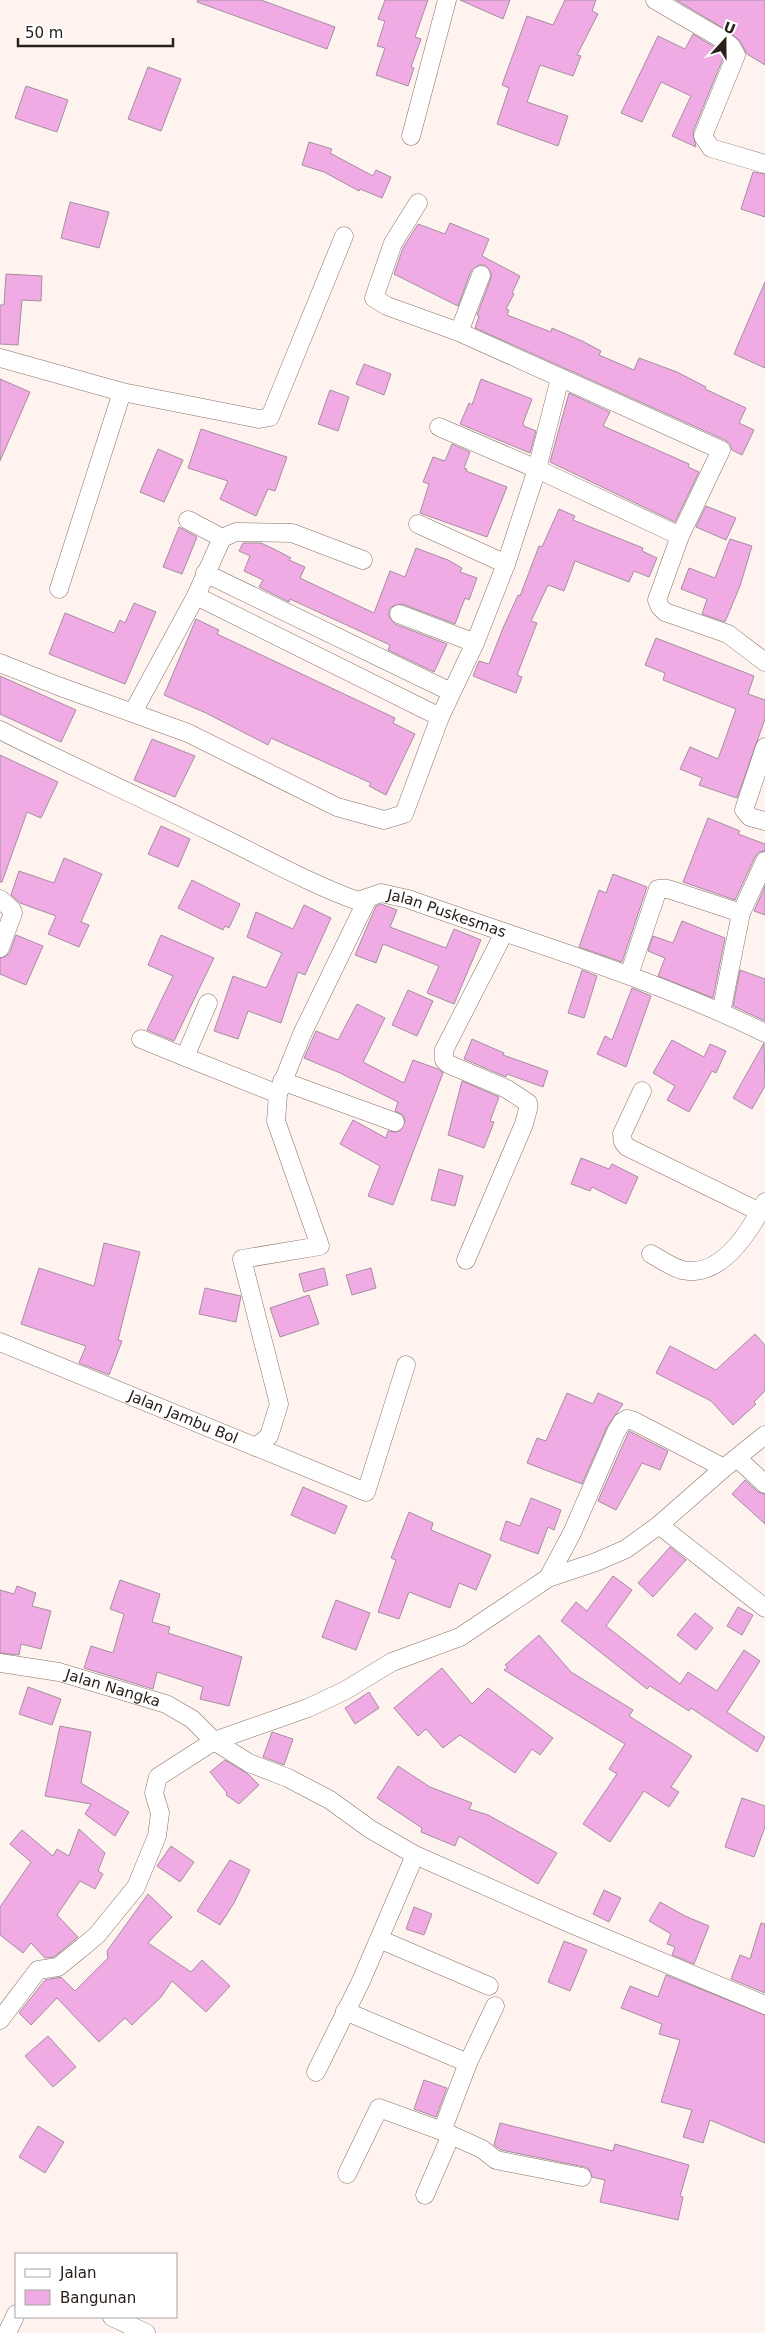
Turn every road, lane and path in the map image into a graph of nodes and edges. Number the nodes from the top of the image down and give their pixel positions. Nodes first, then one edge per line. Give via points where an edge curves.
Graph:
1 (447, 0) edge
2 (655, 0) edge
3 (410, 136) dead end
4 (765, 164) edge
5 (418, 203) dead end
6 (344, 236) dead end
7 (481, 275) dead end
8 (459, 332) junction
9 (0, 358) edge
10 (560, 378) junction
11 (122, 392) junction
12 (439, 427) dead end
13 (537, 469) junction
14 (188, 520) dead end
15 (418, 524) dead end
16 (680, 536) junction
17 (222, 538) junction
18 (363, 560) dead end
19 (506, 564) junction
20 (205, 573) junction
21 (59, 589) dead end
22 (196, 596) junction
23 (399, 614) dead end
24 (475, 643) junction
25 (765, 662) edge
26 (0, 663) edge
27 (451, 692) junction
28 (133, 712) junction
29 (440, 717) junction
30 (0, 730) edge
31 (765, 748) edge
32 (765, 821) edge
33 (765, 861) edge
34 (368, 898) junction
35 (0, 899) edge
36 (741, 912) junction
37 (504, 933) junction
38 (0, 948) edge
39 (629, 976) junction
40 (208, 1003) dead end
41 (723, 1003) dead end
42 (765, 1033) edge
43 (141, 1039) dead end
44 (185, 1057) junction
45 (280, 1088) junction
46 (642, 1091) dead end
47 (395, 1122) dead end
48 (762, 1207) edge
49 (651, 1254) dead end
50 (466, 1260) dead end
51 (0, 1342) edge
52 (406, 1365) dead end
53 (765, 1435) edge
54 (256, 1447) junction
55 (730, 1463) junction
56 (765, 1484) edge
57 (659, 1526) junction
58 (548, 1578) junction
59 (765, 1608) edge
60 (0, 1663) edge
61 (214, 1742) junction
62 (415, 1855) junction
63 (379, 1939) junction
64 (489, 1986) dead end
65 (765, 2005) edge
66 (495, 2006) dead end
67 (346, 2011) junction
68 (0, 2020) edge
69 (468, 2063) junction
70 (316, 2072) dead end
71 (447, 2133) junction
72 (347, 2174) dead end
73 (582, 2177) dead end
74 (425, 2195) dead end
75 (15, 2316) edge
76 (114, 2318) edge
77 (0, 2331) edge
78 (7, 2333) edge
79 (146, 2333) edge

1 - 3 street
2 - 4 street via 731,46 736,55 703,136 711,148
5 - 8 street via 393,243 374,298
6 - 11 street via 270,418
7 - 8 street
8 - 10 street
9 - 11 street
10 - 13 street
10 - 16 street via 721,450
11 - 21 street
12 - 13 street
13 - 16 street
13 - 19 street
14 - 17 street
15 - 19 street
16 - 25 street via 657,600 660,607 665,612 728,634
17 - 18 street via 236,532 292,533
17 - 20 street
19 - 24 street
20 - 22 street
20 - 27 street
22 - 28 street
22 - 29 street
23 - 24 street
24 - 27 street
26 - 28 street
27 - 29 street
28 - 29 street via 188,733 337,807 384,820 404,814
30 - 34 street, Jalan Puskesmas via 323,888 358,901
31 - 32 street via 744,810 750,818
33 - 36 street
34 - 37 street, Jalan Puskesmas via 381,893 395,896
34 - 45 street via 302,1034
35 - 38 street via 13,913
36 - 39 street via 668,889 658,889
36 - 41 street
37 - 39 street, Jalan Puskesmas
37 - 50 street via 444,1050 444,1060 448,1064 507,1089 528,1103 524,1124
39 - 42 street, Jalan Puskesmas
40 - 44 street
43 - 44 street
44 - 45 street
45 - 47 street
45 - 54 street via 276,1121 320,1246 242,1259 279,1404 270,1436
46 - 48 street via 622,1134 627,1147
48 - 49 street via 742,1238 722,1260 703,1271 681,1270
51 - 54 street, Jalan Jambu Bol
52 - 54 street, Jalan Jambu Bol via 366,1492
53 - 55 street
55 - 56 street
55 - 57 street
55 - 58 street via 634,1420 622,1422
57 - 58 street via 626,1549
57 - 59 street
58 - 61 street via 460,1637 392,1662 308,1708
60 - 61 street, Jalan Nangka via 59,1672 166,1704 192,1719
61 - 62 street, Jalan Nangka via 249,1763 288,1778 330,1800 370,1829
61 - 68 street via 158,1777 154,1793 160,1813 156,1836 136,1886 126,1899 97,1935 58,1967 38,1970
62 - 63 street
62 - 65 street, Jalan Nangka
63 - 64 street
63 - 67 street
66 - 69 street
67 - 69 street
67 - 70 street
69 - 71 street
71 - 72 street via 379,2108
71 - 73 street via 482,2149 496,2160
71 - 74 street
75 - 78 street
76 - 79 street
77 - 78 street

